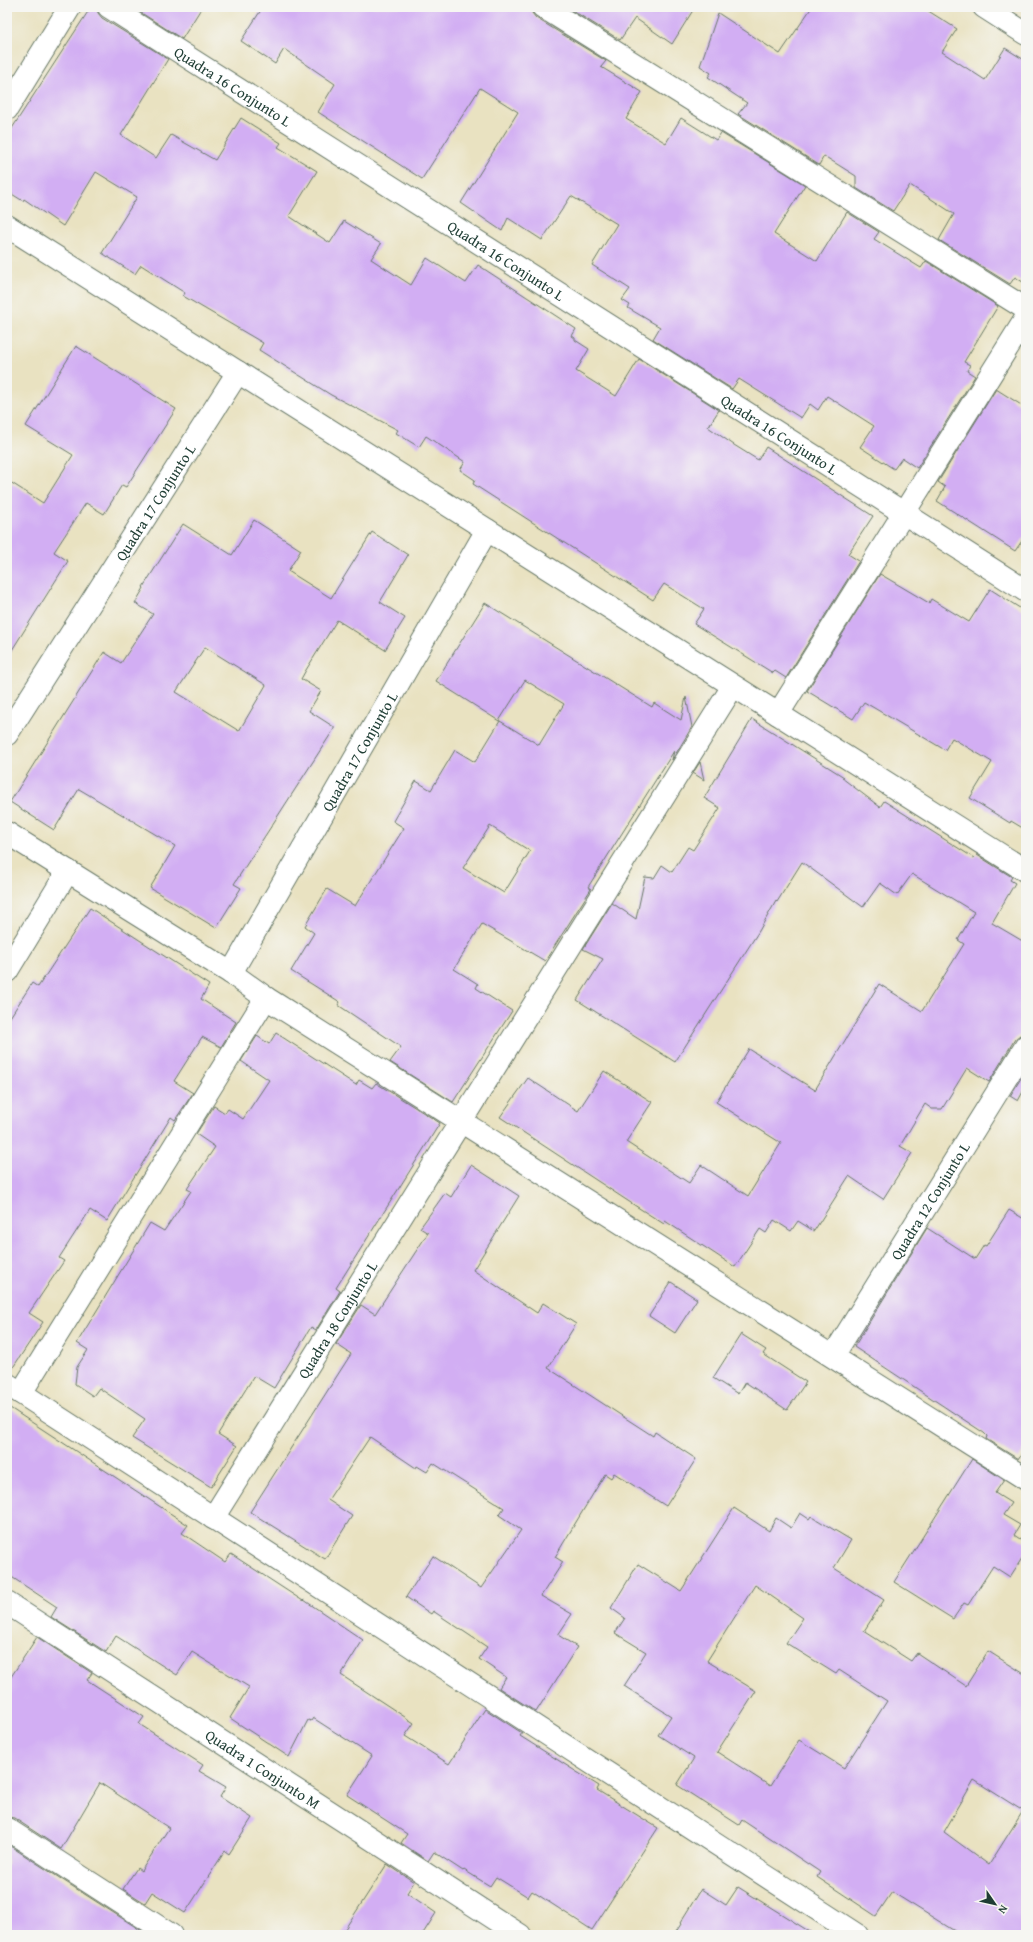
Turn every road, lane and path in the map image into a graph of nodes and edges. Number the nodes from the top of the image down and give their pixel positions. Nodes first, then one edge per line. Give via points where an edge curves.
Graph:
1 (70, 7) edge
2 (109, 7) edge
3 (543, 7) edge
4 (984, 7) edge
5 (1026, 34) edge
6 (7, 109) edge
7 (7, 226) edge
8 (1026, 309) edge
9 (1026, 318) edge
10 (238, 372) junction
11 (904, 513) junction
12 (487, 530) junction
13 (1026, 591) edge
14 (733, 686) junction
15 (778, 714) junction
16 (7, 734) edge
17 (7, 833) edge
18 (1026, 871) edge
19 (68, 872) junction
20 (7, 971) edge
21 (231, 973) junction
22 (266, 998) junction
23 (1026, 1046) edge
24 (461, 1120) junction
25 (833, 1356) junction
26 (14, 1388) edge
27 (1026, 1479) edge
28 (213, 1518) junction
29 (7, 1603) edge
30 (7, 1828) edge
31 (170, 1935) edge
32 (520, 1935) edge
33 (857, 1935) edge

1 - 6 street
2 - 11 street, Quadra 16 Conjunto L
3 - 8 street
4 - 5 street
7 - 10 street
9 - 11 street
10 - 12 street
10 - 16 street, Quadra 17 Conjunto L
11 - 13 street, Quadra 16 Conjunto L
11 - 15 street
12 - 14 street
12 - 21 street, Quadra 17 Conjunto L
14 - 15 street
14 - 24 street, Quadra 18 Conjunto L
15 - 18 street
17 - 19 street
19 - 20 street
19 - 21 street
21 - 22 street
22 - 24 street
22 - 26 street
23 - 25 street, Quadra 12 Conjunto L
24 - 25 street
24 - 28 street, Quadra 18 Conjunto L
25 - 27 street
26 - 28 street
28 - 33 street
29 - 32 street, Quadra 1 Conjunto M
30 - 31 street

